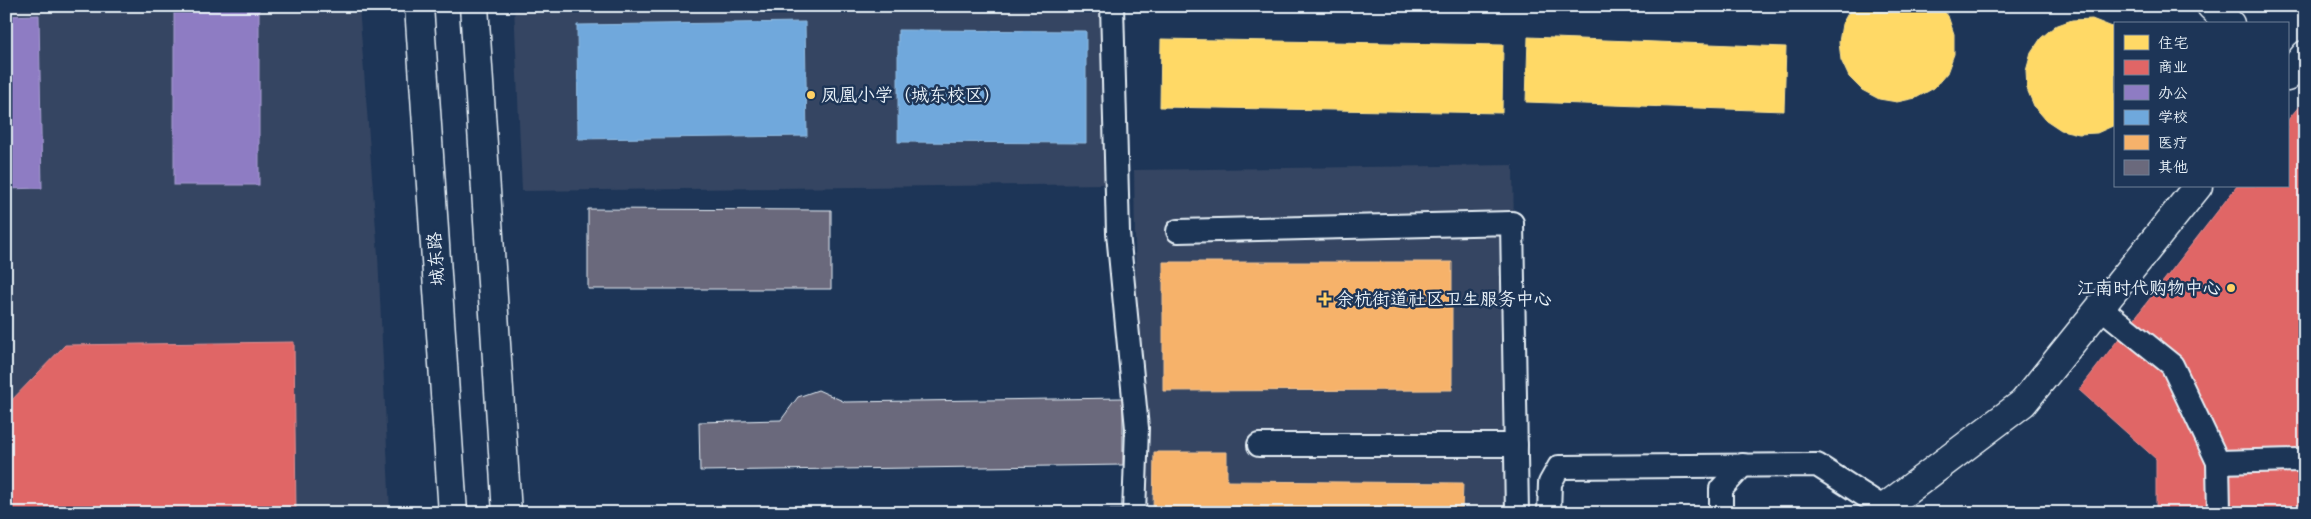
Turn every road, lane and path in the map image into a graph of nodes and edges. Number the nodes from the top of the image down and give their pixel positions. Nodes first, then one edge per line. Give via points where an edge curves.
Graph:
1 (419, 6) edge
2 (474, 6) edge
3 (1112, 6) edge
4 (2211, 6) edge
5 (2228, 22) edge
6 (2305, 55) edge
7 (2288, 76) edge
8 (2196, 188) edge
9 (1178, 231) dead end
10 (2100, 307) junction
11 (1260, 445) dead end
12 (1516, 445) junction
13 (2297, 460) dead end
14 (2218, 462) junction
15 (1743, 465) junction
16 (1884, 510) edge
17 (453, 513) edge
18 (507, 513) edge
19 (1134, 513) edge
20 (1517, 513) edge
21 (1549, 513) edge
22 (1720, 513) edge
23 (2219, 513) edge

1 - 17 street, 城东路
2 - 18 street
3 - 19 lane via 1118,232 1137,428
4 - 5 street
6 - 7 street
8 - 10 street
9 - 12 lane via 1512,223
10 - 14 lane via 2172,365
10 - 16 street via 2023,403
11 - 12 lane
12 - 20 lane
13 - 14 lane
14 - 23 lane
15 - 16 lane via 1817,465
15 - 21 lane via 1559,467 1550,483
15 - 22 lane via 1721,489

